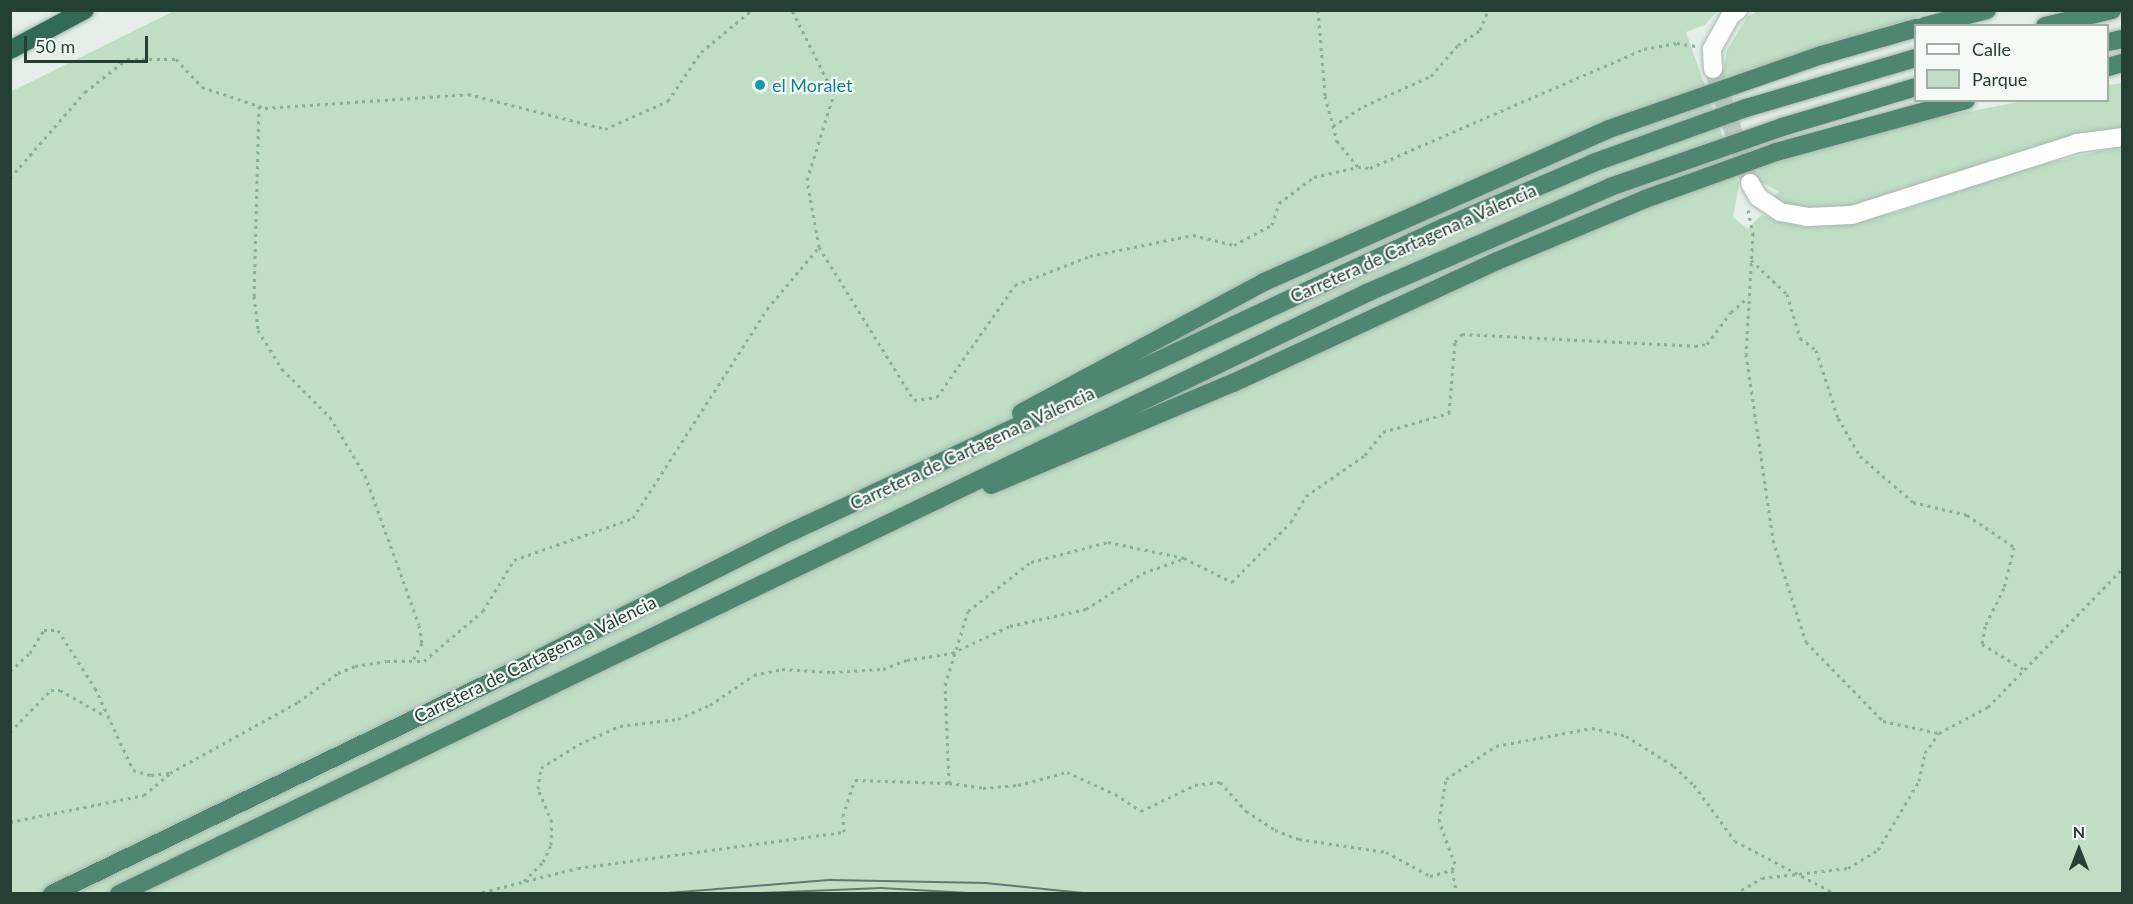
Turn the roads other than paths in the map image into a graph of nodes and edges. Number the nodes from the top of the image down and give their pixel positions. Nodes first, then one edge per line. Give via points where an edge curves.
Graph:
1 (85, 10) edge
2 (1738, 10) edge
3 (1987, 10) edge
4 (2112, 10) edge
5 (1933, 24) edge
6 (2053, 24) edge
7 (1914, 29) edge
8 (10, 50) edge
9 (1914, 59) edge
10 (1713, 69) tunnel mouth
11 (1914, 88) edge
12 (1959, 102) edge
13 (2122, 137) edge
14 (1754, 190) tunnel mouth
15 (893, 485) junction
16 (831, 550) junction
17 (52, 894) edge
18 (119, 894) edge

1 - 8 highway
2 - 10 street via 1731,15 1712,49
3 - 5 highway
4 - 6 highway
7 - 15 highway via 1822,55 1609,129 1264,282
9 - 15 highway, Carretera de Cartagena a Valencia via 1746,108 1593,163 1444,227
11 - 16 highway, Carretera de Cartagena a Valencia via 1695,157 1525,223 1188,376
12 - 16 highway via 1776,152 1645,199 1497,261 1233,383 1090,441 939,509
13 - 14 street via 2077,143 1852,215 1807,217 1780,212
15 - 17 highway, Carretera de Cartagena a Valencia
16 - 18 highway, Carretera de Cartagena a Valencia

